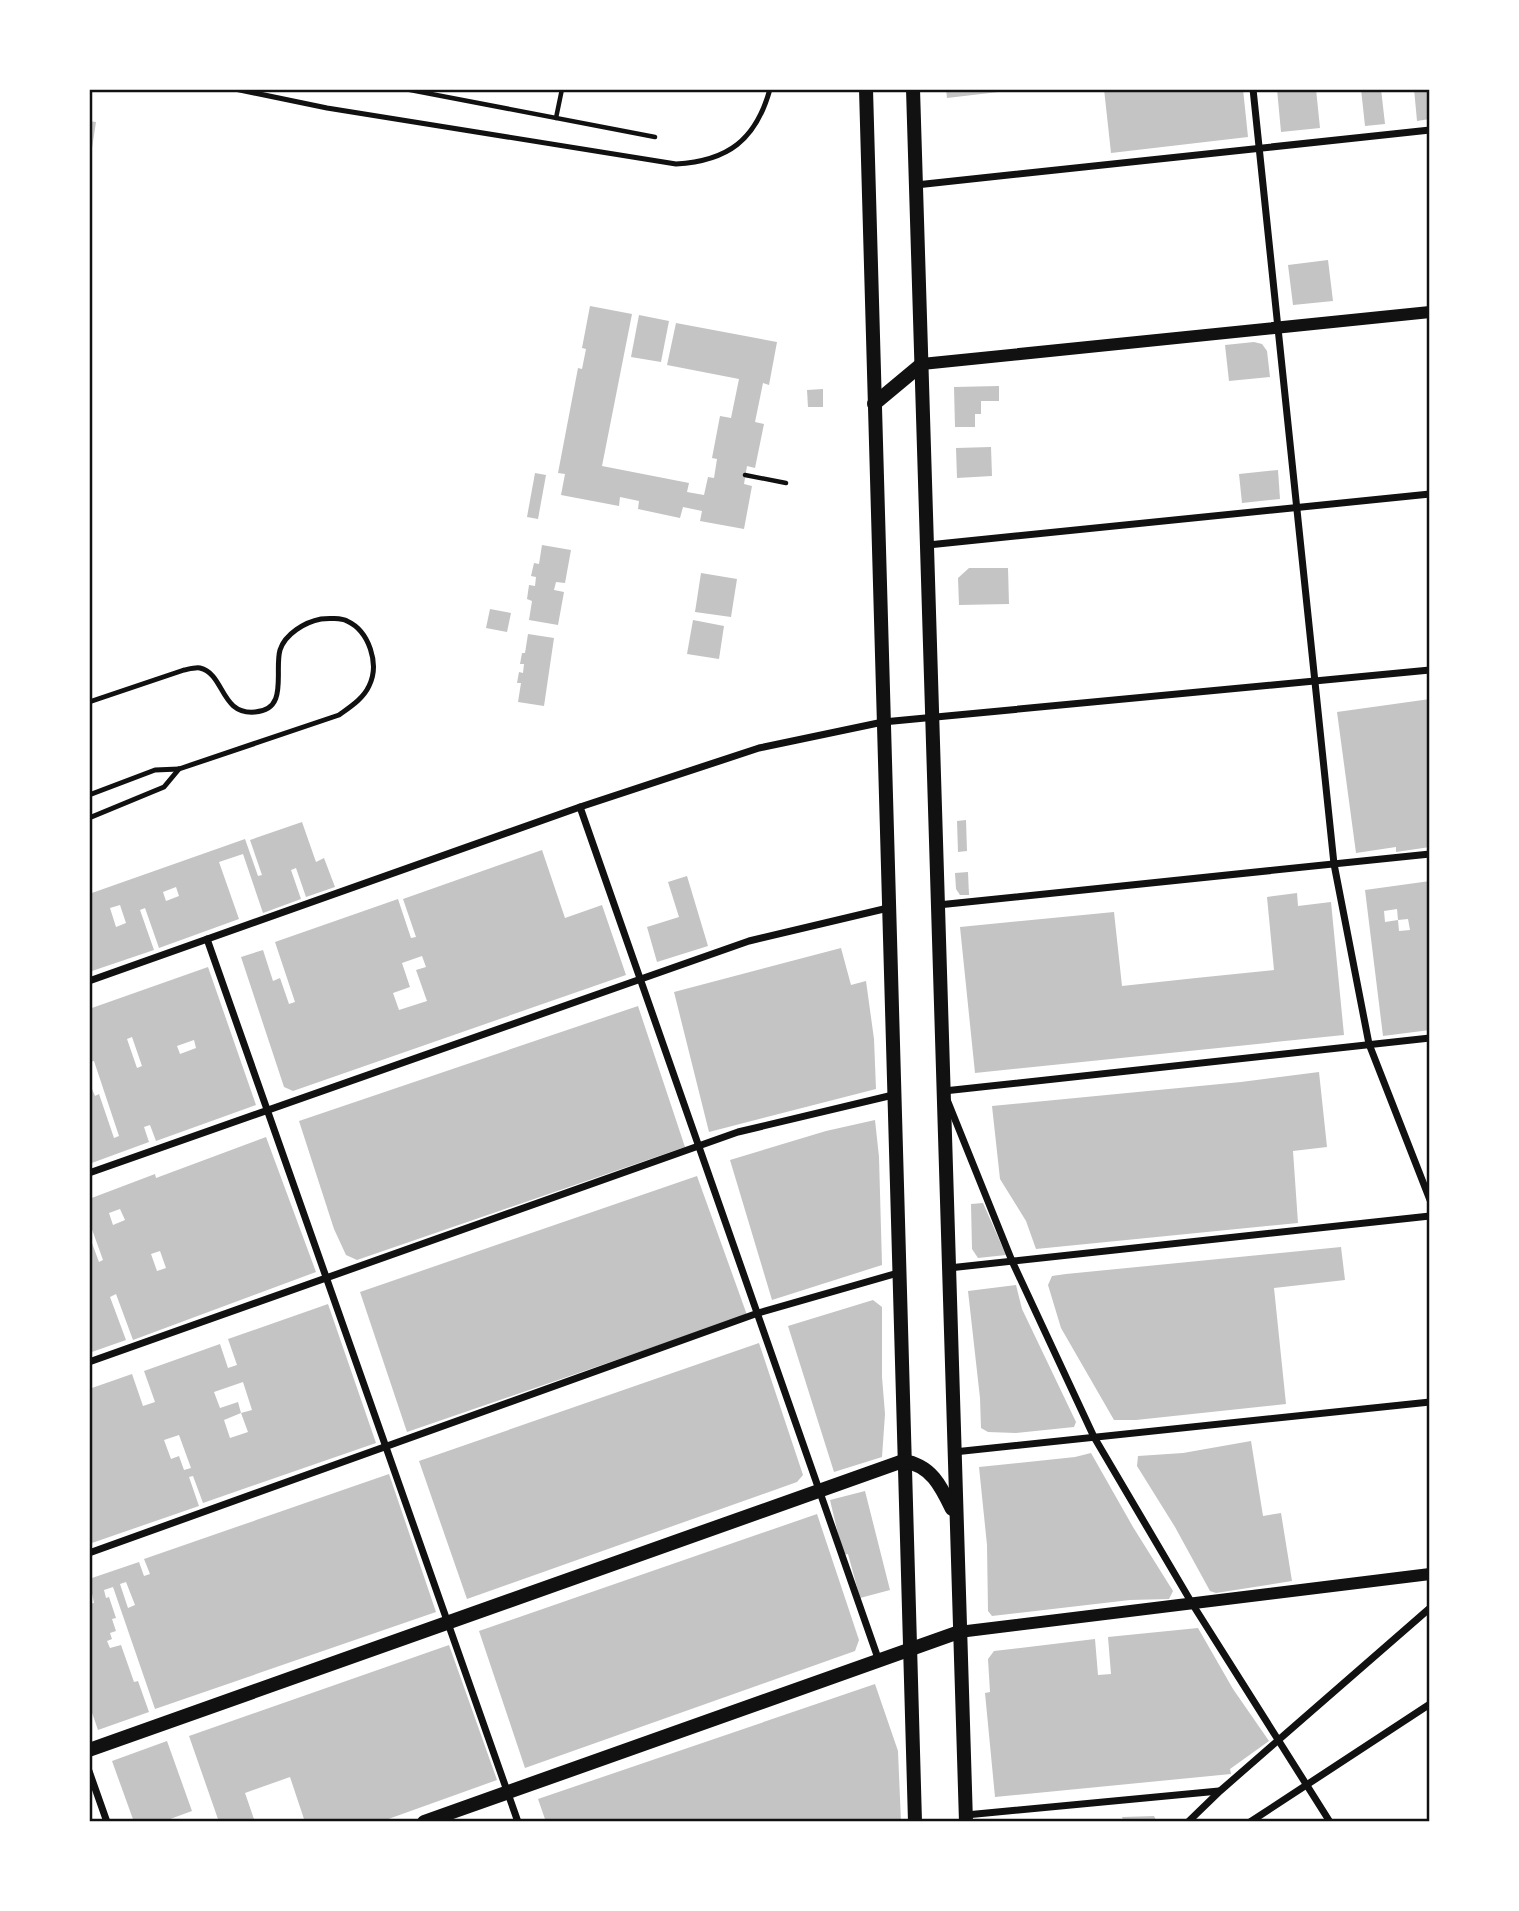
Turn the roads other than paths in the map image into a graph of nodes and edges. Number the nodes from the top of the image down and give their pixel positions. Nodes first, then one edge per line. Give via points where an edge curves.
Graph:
1 (235, 89) edge
2 (770, 89) edge
3 (866, 89) edge
4 (913, 89) edge
5 (1253, 89) edge
6 (1430, 130) edge
7 (1259, 147) junction
8 (916, 185) junction
9 (1430, 312) edge
10 (1278, 327) junction
11 (922, 364) junction
12 (874, 404) junction
13 (1430, 494) edge
14 (1296, 508) junction
15 (928, 545) junction
16 (1430, 670) edge
17 (1314, 682) junction
18 (89, 702) edge
19 (933, 718) junction
20 (883, 722) junction
21 (179, 769) junction
22 (89, 795) edge
23 (580, 807) junction
24 (89, 818) edge
25 (1430, 854) edge
26 (1334, 864) junction
27 (938, 905) junction
28 (888, 908) junction
29 (207, 939) junction
30 (640, 978) junction
31 (89, 981) edge
32 (1430, 1038) edge
33 (1369, 1044) junction
34 (944, 1091) junction
35 (893, 1095) junction
36 (268, 1110) junction
37 (699, 1146) junction
38 (89, 1174) edge
39 (1430, 1200) edge
40 (1430, 1216) edge
41 (1012, 1261) junction
42 (949, 1268) junction
43 (898, 1273) junction
44 (327, 1278) junction
45 (758, 1313) junction
46 (89, 1362) edge
47 (1430, 1402) edge
48 (1094, 1437) junction
49 (386, 1447) junction
50 (954, 1452) junction
51 (904, 1461) junction
52 (820, 1491) junction
53 (956, 1517) junction
54 (89, 1553) edge
55 (1430, 1574) edge
56 (1193, 1605) junction
57 (1430, 1608) edge
58 (448, 1623) junction
59 (959, 1632) junction
60 (909, 1650) junction
61 (879, 1661) junction
62 (1430, 1704) edge
63 (1279, 1739) junction
64 (89, 1750) edge
65 (89, 1771) edge
66 (1307, 1786) junction
67 (1220, 1791) junction
68 (508, 1792) junction
69 (965, 1819) edge
70 (107, 1822) edge
71 (424, 1822) edge
72 (518, 1822) edge
73 (915, 1822) edge
74 (1188, 1822) edge
75 (1250, 1822) edge
76 (1330, 1822) edge

1 - 2 lane via 676,164 699,163 737,145 764,111
3 - 12 main road
4 - 8 main road
5 - 7 street
6 - 7 street
7 - 8 street
7 - 10 street
8 - 11 main road
9 - 10 street
10 - 11 street
10 - 14 street
11 - 12 main road
11 - 15 main road
12 - 20 main road
13 - 14 street
14 - 15 street
14 - 17 street
15 - 19 main road
16 - 17 street
17 - 19 street
17 - 26 street
18 - 21 lane via 199,668 211,674 230,705 256,712 269,708 278,696 280,649 295,629 321,619 346,620 363,633 373,658 370,684 357,702 339,715
19 - 20 street
19 - 27 main road
20 - 23 street via 759,748
20 - 28 main road
21 - 22 lane via 155,770
21 - 24 lane via 164,788
23 - 29 street
23 - 30 street
25 - 26 street
26 - 27 street
26 - 33 street
27 - 34 main road
28 - 30 street via 750,941
28 - 35 main road
29 - 31 street
29 - 36 street
30 - 36 street
30 - 37 street
32 - 33 street
33 - 34 street
33 - 39 street
34 - 41 street
34 - 42 main road
35 - 37 street via 738,1132
35 - 43 main road
36 - 38 street
36 - 44 street
37 - 44 street
37 - 45 street
40 - 41 street
41 - 42 street
41 - 48 street
42 - 50 main road
43 - 45 street
43 - 51 main road
44 - 46 street
44 - 49 street
45 - 49 street
45 - 52 street
47 - 48 street
48 - 50 street
48 - 56 street
49 - 54 street
49 - 58 street
50 - 53 main road
51 - 52 main road
51 - 53 main road via 935,1478
51 - 60 main road
52 - 58 main road
52 - 61 street
53 - 59 main road
55 - 56 street
56 - 59 street
56 - 63 street
57 - 63 street
58 - 64 main road
58 - 68 street
59 - 60 main road
59 - 69 main road
60 - 61 main road
60 - 73 main road
61 - 68 main road
62 - 66 street
63 - 66 street
63 - 67 street
65 - 70 street
66 - 75 street
66 - 76 street
67 - 69 street
67 - 74 street
68 - 71 main road
68 - 72 street

